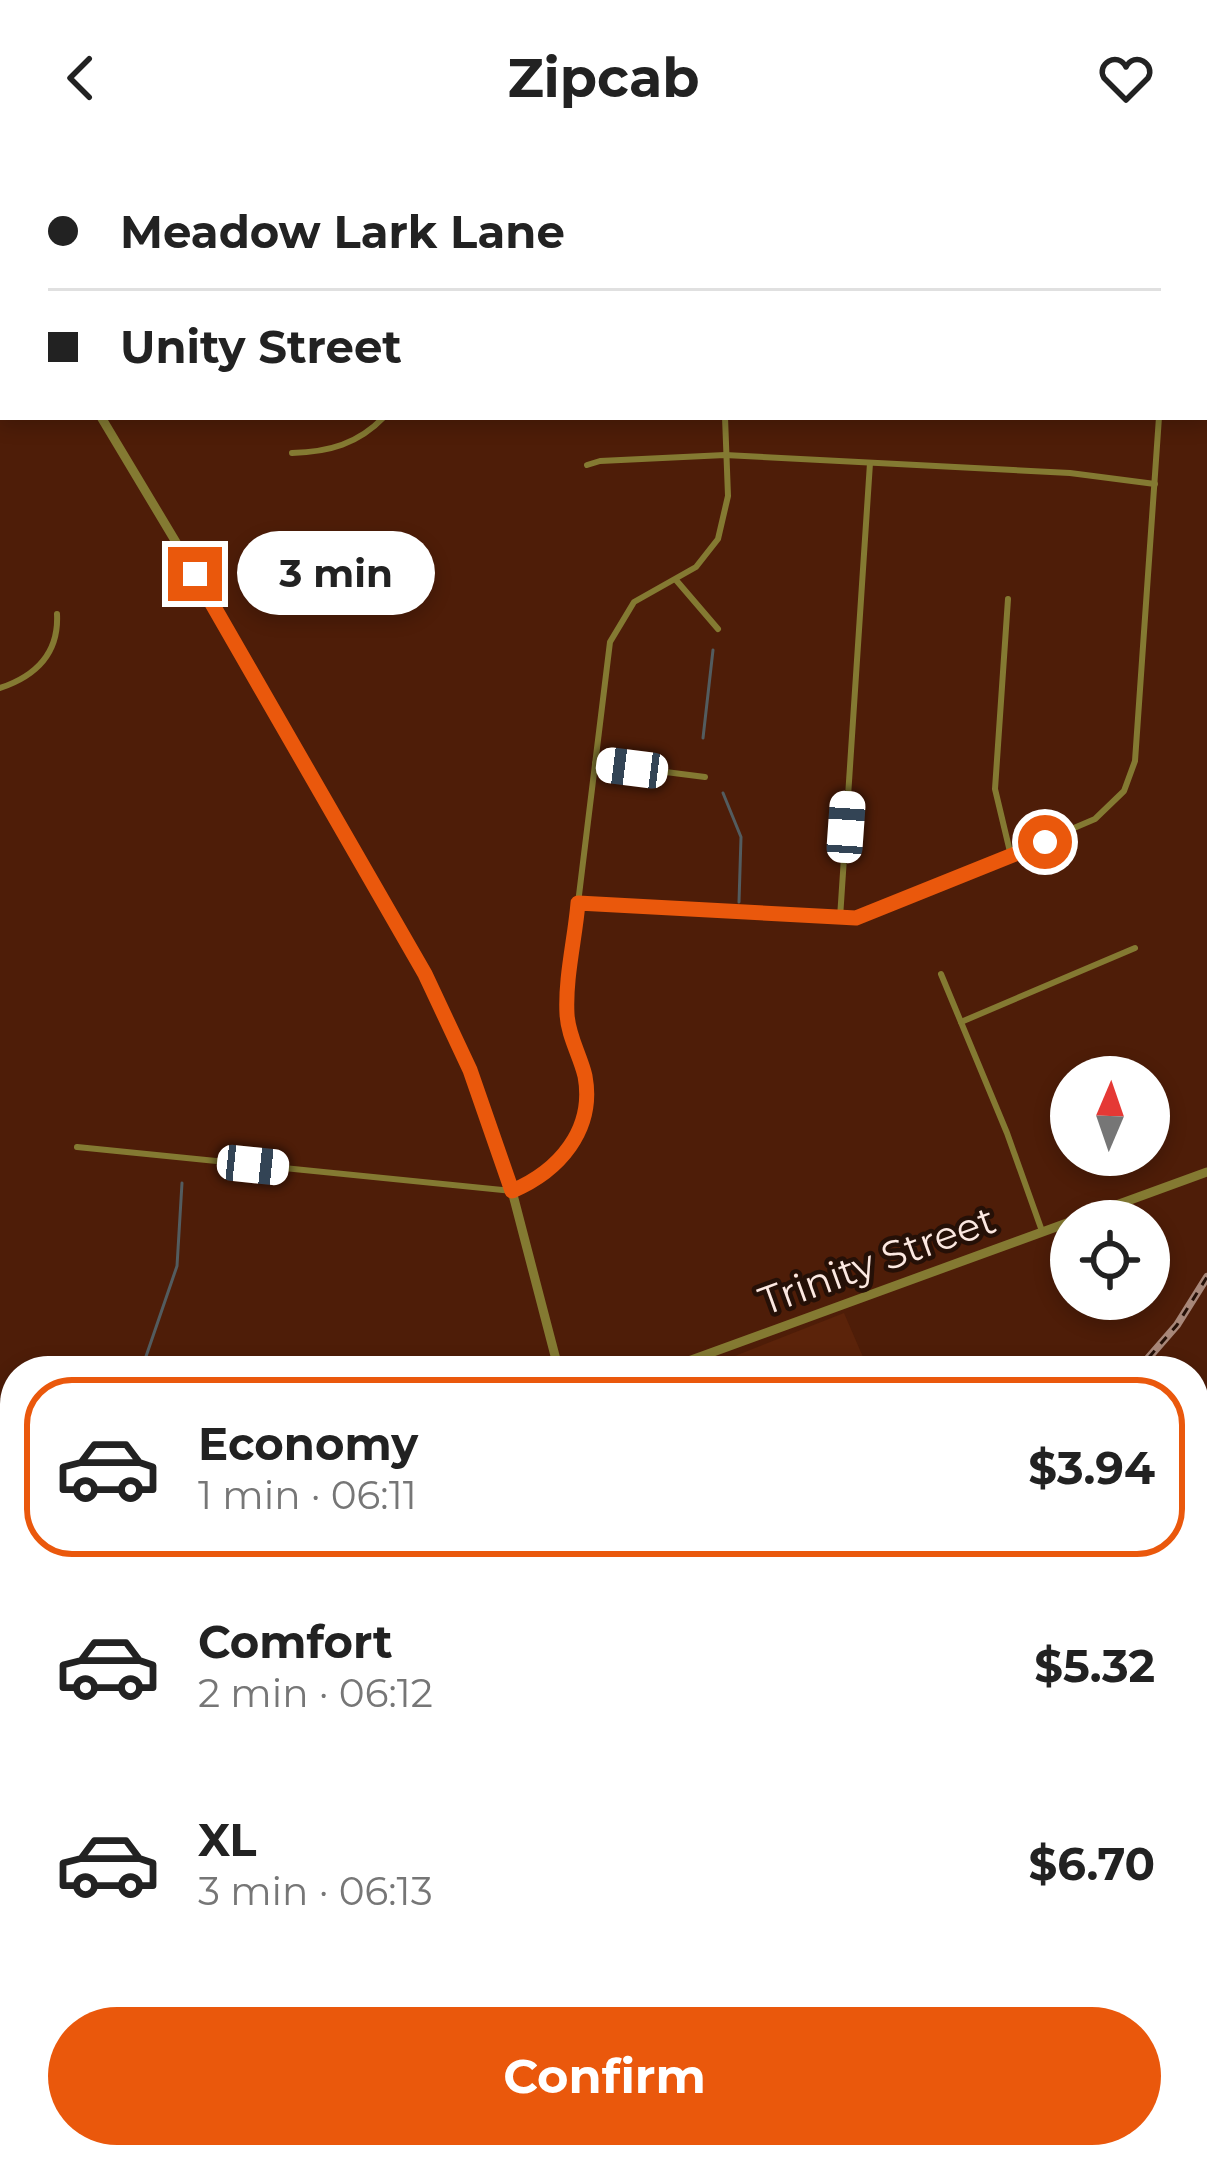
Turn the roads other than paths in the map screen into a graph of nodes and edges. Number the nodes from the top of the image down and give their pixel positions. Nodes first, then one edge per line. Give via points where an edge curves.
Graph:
1 (103, 420) edge
2 (381, 420) edge
3 (725, 420) edge
4 (1159, 420) edge
5 (292, 453) dead end
6 (725, 455) junction
7 (870, 463) junction
8 (587, 465) dead end
9 (1155, 484) junction
10 (676, 580) junction
11 (1007, 599) dead end
12 (57, 614) dead end
13 (718, 629) dead end
14 (0, 688) edge
15 (596, 763) junction
16 (705, 777) dead end
17 (1011, 856) junction
18 (578, 903) junction
19 (840, 918) junction
20 (1136, 948) dead end
21 (941, 974) dead end
22 (962, 1022) junction
23 (77, 1147) dead end
24 (1207, 1172) edge
25 (512, 1191) junction
26 (1042, 1232) junction
27 (555, 1356) edge
28 (702, 1356) edge

1 - 25 street via 425,974 470,1070
2 - 5 street via 344,445
3 - 6 street
4 - 9 street
6 - 7 street
6 - 8 street
6 - 10 street via 728,496 718,539
7 - 9 street
7 - 19 street
9 - 17 street via 1132,774 1095,819
10 - 13 street
10 - 15 street via 634,602 616,628
11 - 17 street via 995,789
12 - 14 street via 50,653
15 - 16 street
15 - 18 street
17 - 19 street via 870,915
18 - 19 street
18 - 25 street via 567,1012 584,1072 584,1115 578,1137 551,1168
20 - 22 street
21 - 22 street
22 - 26 street
23 - 25 street
24 - 26 street, Trinity Street
25 - 27 street
26 - 28 street, Trinity Street

